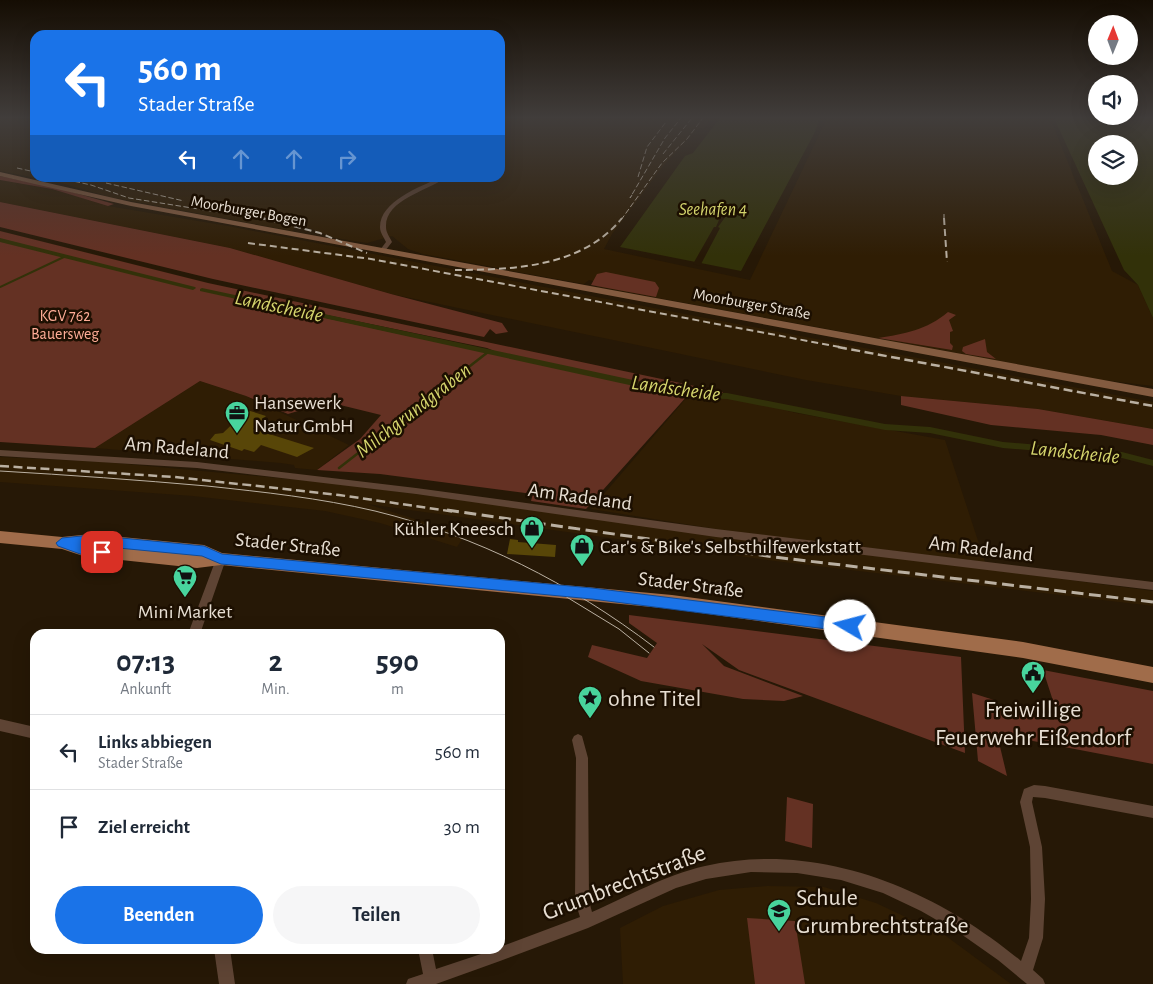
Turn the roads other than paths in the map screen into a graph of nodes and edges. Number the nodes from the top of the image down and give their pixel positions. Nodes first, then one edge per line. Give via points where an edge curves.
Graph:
1 (0, 174) edge
2 (30, 179) edge
3 (44, 182) edge
4 (435, 182) edge
5 (379, 249) junction
6 (1153, 391) edge
7 (0, 453) edge
8 (0, 537) edge
9 (221, 559) junction
10 (1153, 586) edge
11 (196, 629) edge
12 (1153, 675) edge
13 (0, 725) edge
14 (30, 732) edge
15 (578, 740) dead end
16 (1028, 793) joint
17 (1153, 812) edge
18 (588, 921) junction
19 (505, 951) edge
20 (223, 954) edge
21 (426, 954) edge
22 (497, 954) edge
23 (1024, 972) junction
24 (431, 978) junction
25 (226, 984) edge
26 (413, 984) edge
27 (1038, 984) edge

1 - 2 main road, Moorburger Bogen
3 - 5 main road, Moorburger Bogen via 113,201
4 - 5 street via 392,207 384,221 385,236 389,242
5 - 6 main road, Moorburger Straße
7 - 10 street, Am Radeland via 197,465
8 - 9 main road, Stader Straße via 187,561
9 - 11 street
9 - 12 main road, Stader Straße via 672,602 1023,650
13 - 14 street
15 - 18 street via 582,758 582,901
16 - 17 street via 1045,792
16 - 23 street via 1026,802 1036,848 1038,899 1036,938
18 - 19 street, Grumbrechtstraße
18 - 23 street, Grumbrechtstraße via 681,879 705,872 761,864 794,866 852,876 905,895 987,944
20 - 25 street
21 - 24 street
22 - 24 street, Grumbrechtstraße
23 - 27 street, Grumbrechtstraße
24 - 26 street, Grumbrechtstraße

